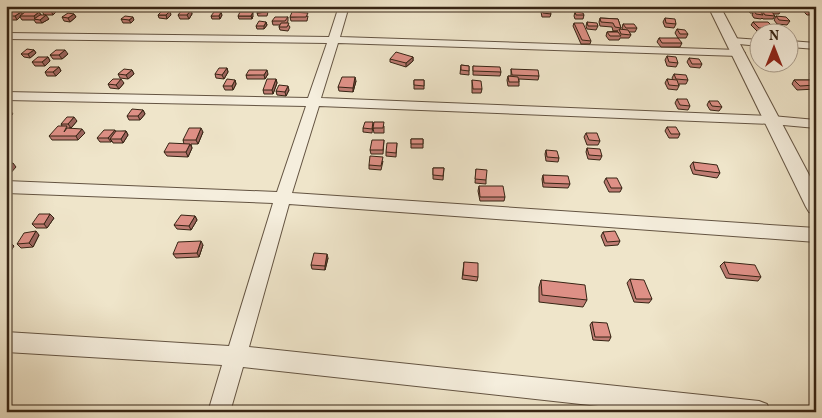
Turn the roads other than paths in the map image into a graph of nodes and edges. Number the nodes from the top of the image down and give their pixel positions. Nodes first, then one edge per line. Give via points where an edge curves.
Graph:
1 (344, 6) edge
2 (693, 6) edge
3 (714, 6) edge
4 (6, 36) edge
5 (335, 40) junction
6 (750, 45) edge
7 (800, 45) edge
8 (816, 46) edge
9 (735, 47) junction
10 (6, 96) edge
11 (315, 102) junction
12 (772, 120) junction
13 (816, 124) edge
14 (6, 187) edge
15 (283, 198) junction
16 (816, 207) edge
17 (816, 235) edge
18 (6, 342) edge
19 (235, 356) junction
20 (219, 412) edge
21 (759, 412) edge

1 - 5 street
2 - 3 street
3 - 9 street
4 - 5 street
5 - 9 street
5 - 11 street
6 - 9 street
7 - 8 street
9 - 12 street
10 - 11 street
11 - 12 street
11 - 15 street
12 - 13 street
12 - 16 street
14 - 15 street
15 - 17 street
15 - 19 street
18 - 19 street
19 - 20 street
19 - 21 street

